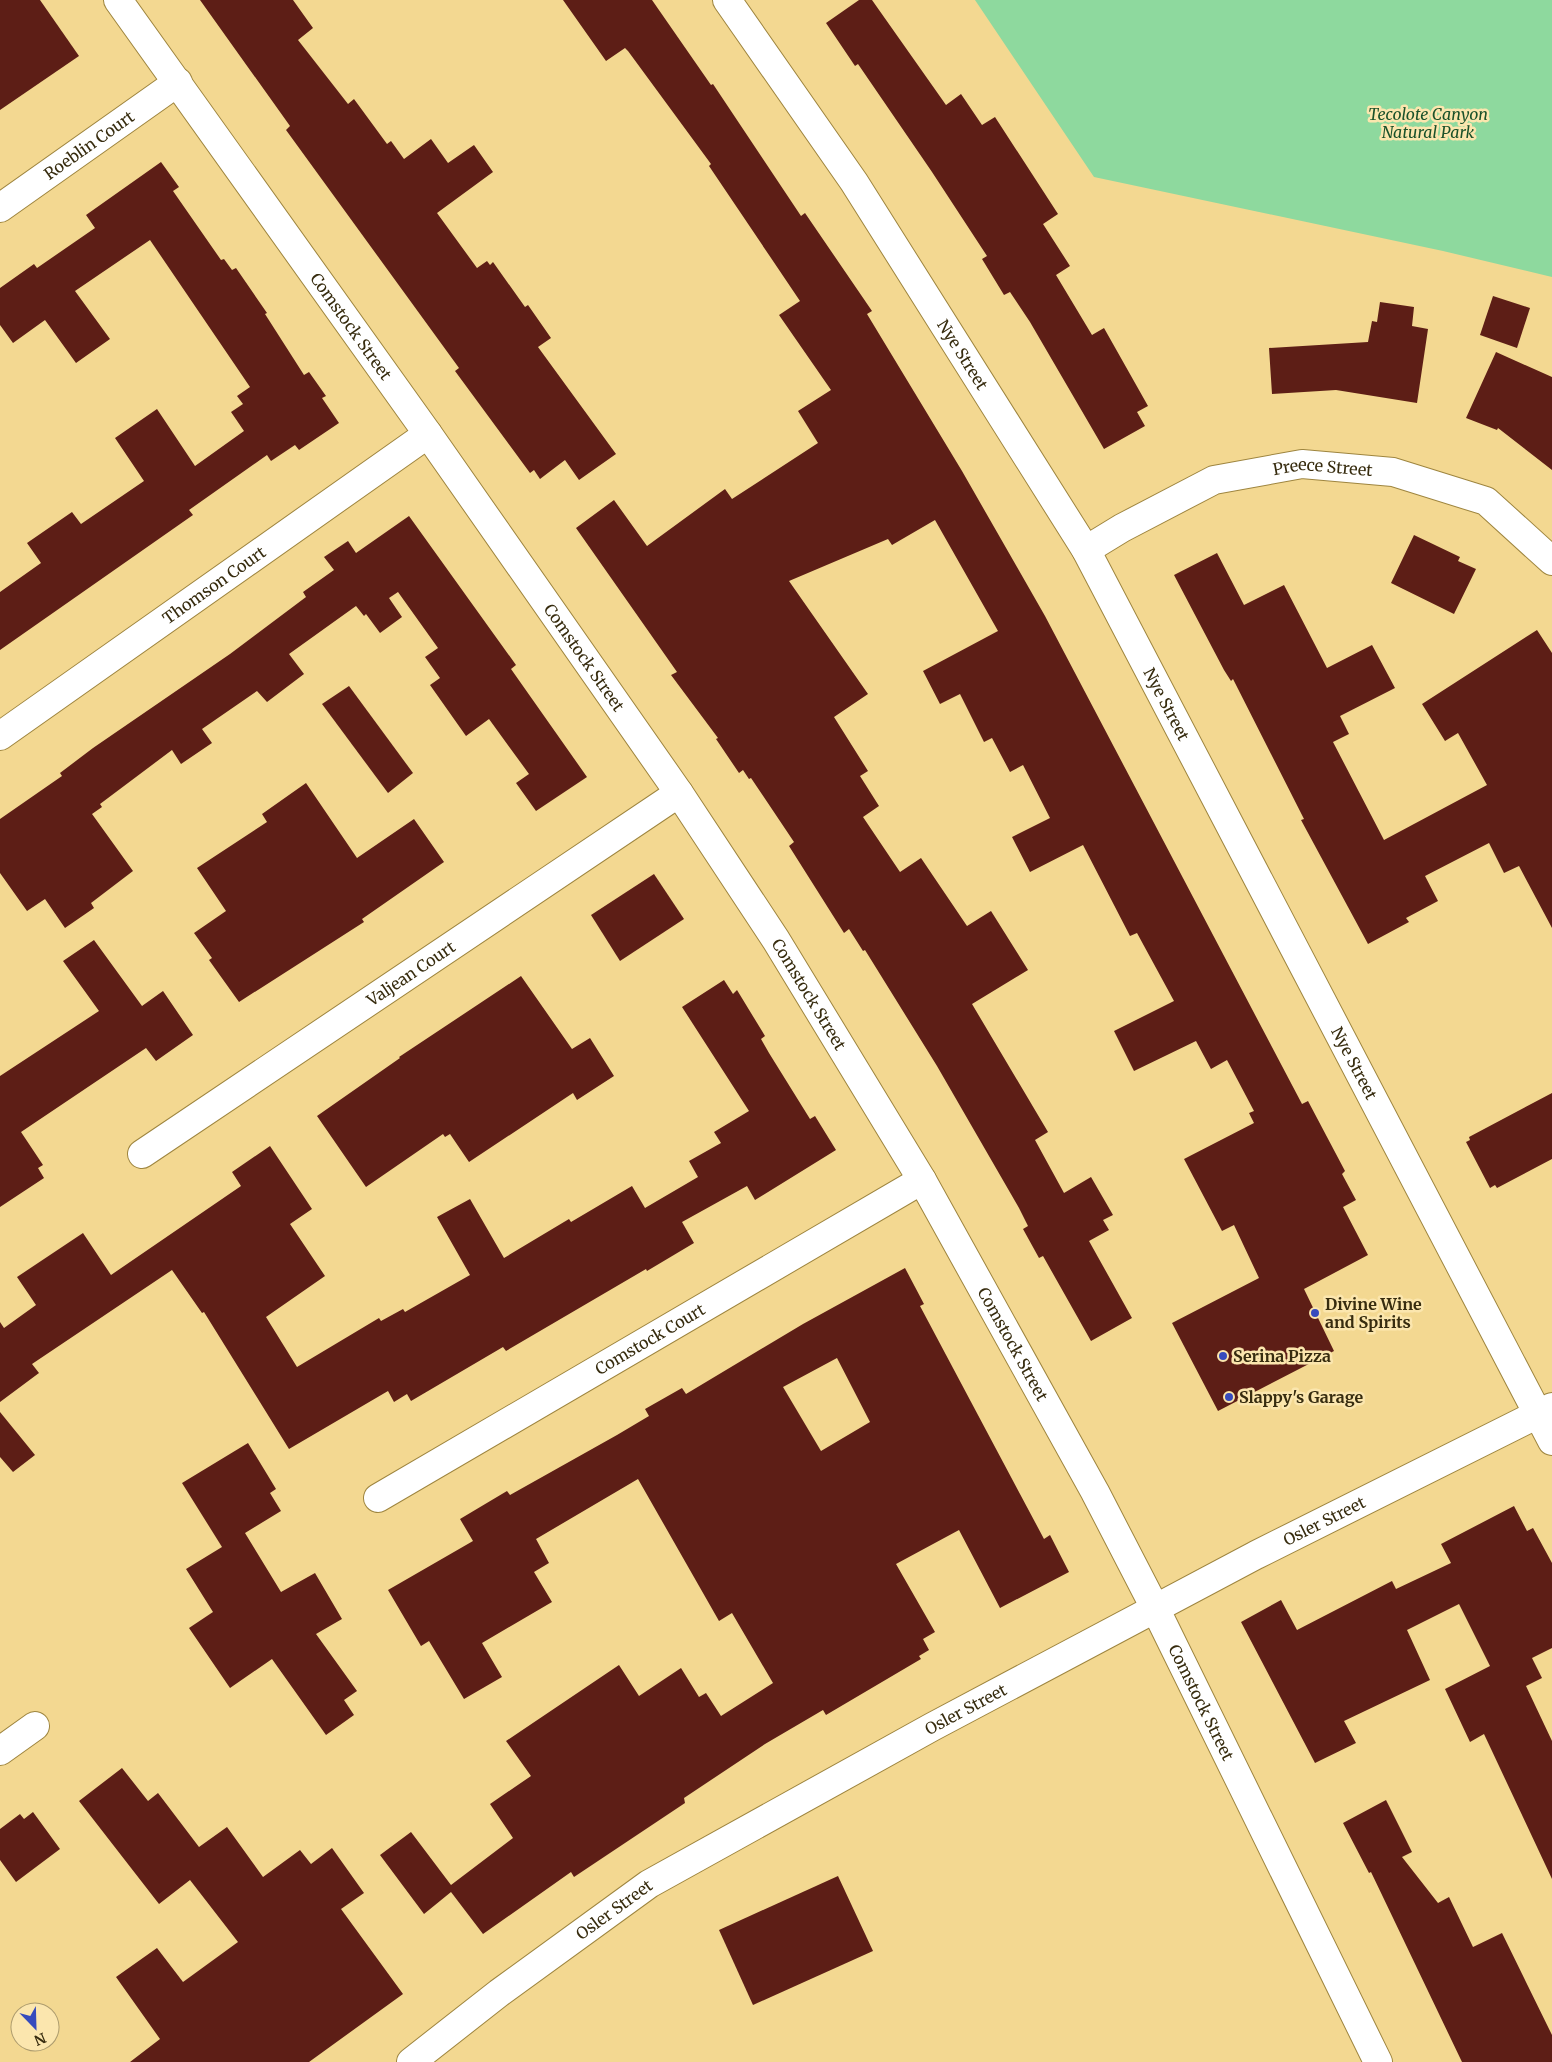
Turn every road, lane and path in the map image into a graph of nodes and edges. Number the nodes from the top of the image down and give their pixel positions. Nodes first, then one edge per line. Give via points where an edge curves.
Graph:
1 (118, 0) edge
2 (727, 0) edge
3 (178, 82) junction
4 (0, 208) edge
5 (428, 434) junction
6 (1086, 550) junction
7 (1552, 561) edge
8 (0, 736) edge
9 (679, 792) junction
10 (142, 1154) dead end
11 (922, 1180) junction
12 (1545, 1410) edge
13 (1552, 1442) edge
14 (378, 1498) dead end
15 (1156, 1610) junction
16 (35, 1726) dead end
17 (0, 1751) edge
18 (411, 2062) edge
19 (1378, 2062) edge

1 - 3 street, Comstock Street
2 - 6 street, Nye Street via 854,182
3 - 4 street, Roeblin Court
3 - 5 street, Comstock Street
5 - 8 street, Thomson Court
5 - 9 street, Comstock Street
6 - 7 street, Preece Street via 1214,480 1302,464 1393,472 1486,501
6 - 12 street, Nye Street via 1458,1265
9 - 10 street, Valjean Court
9 - 11 street, Comstock Street via 776,940
11 - 14 street, Comstock Court
11 - 15 street, Comstock Street via 1091,1484
12 - 13 street, Nye Street
12 - 15 street, Osler Street via 1265,1551
15 - 18 street, Osler Street via 932,1727 649,1884 499,1993
15 - 19 street, Comstock Street
16 - 17 street

